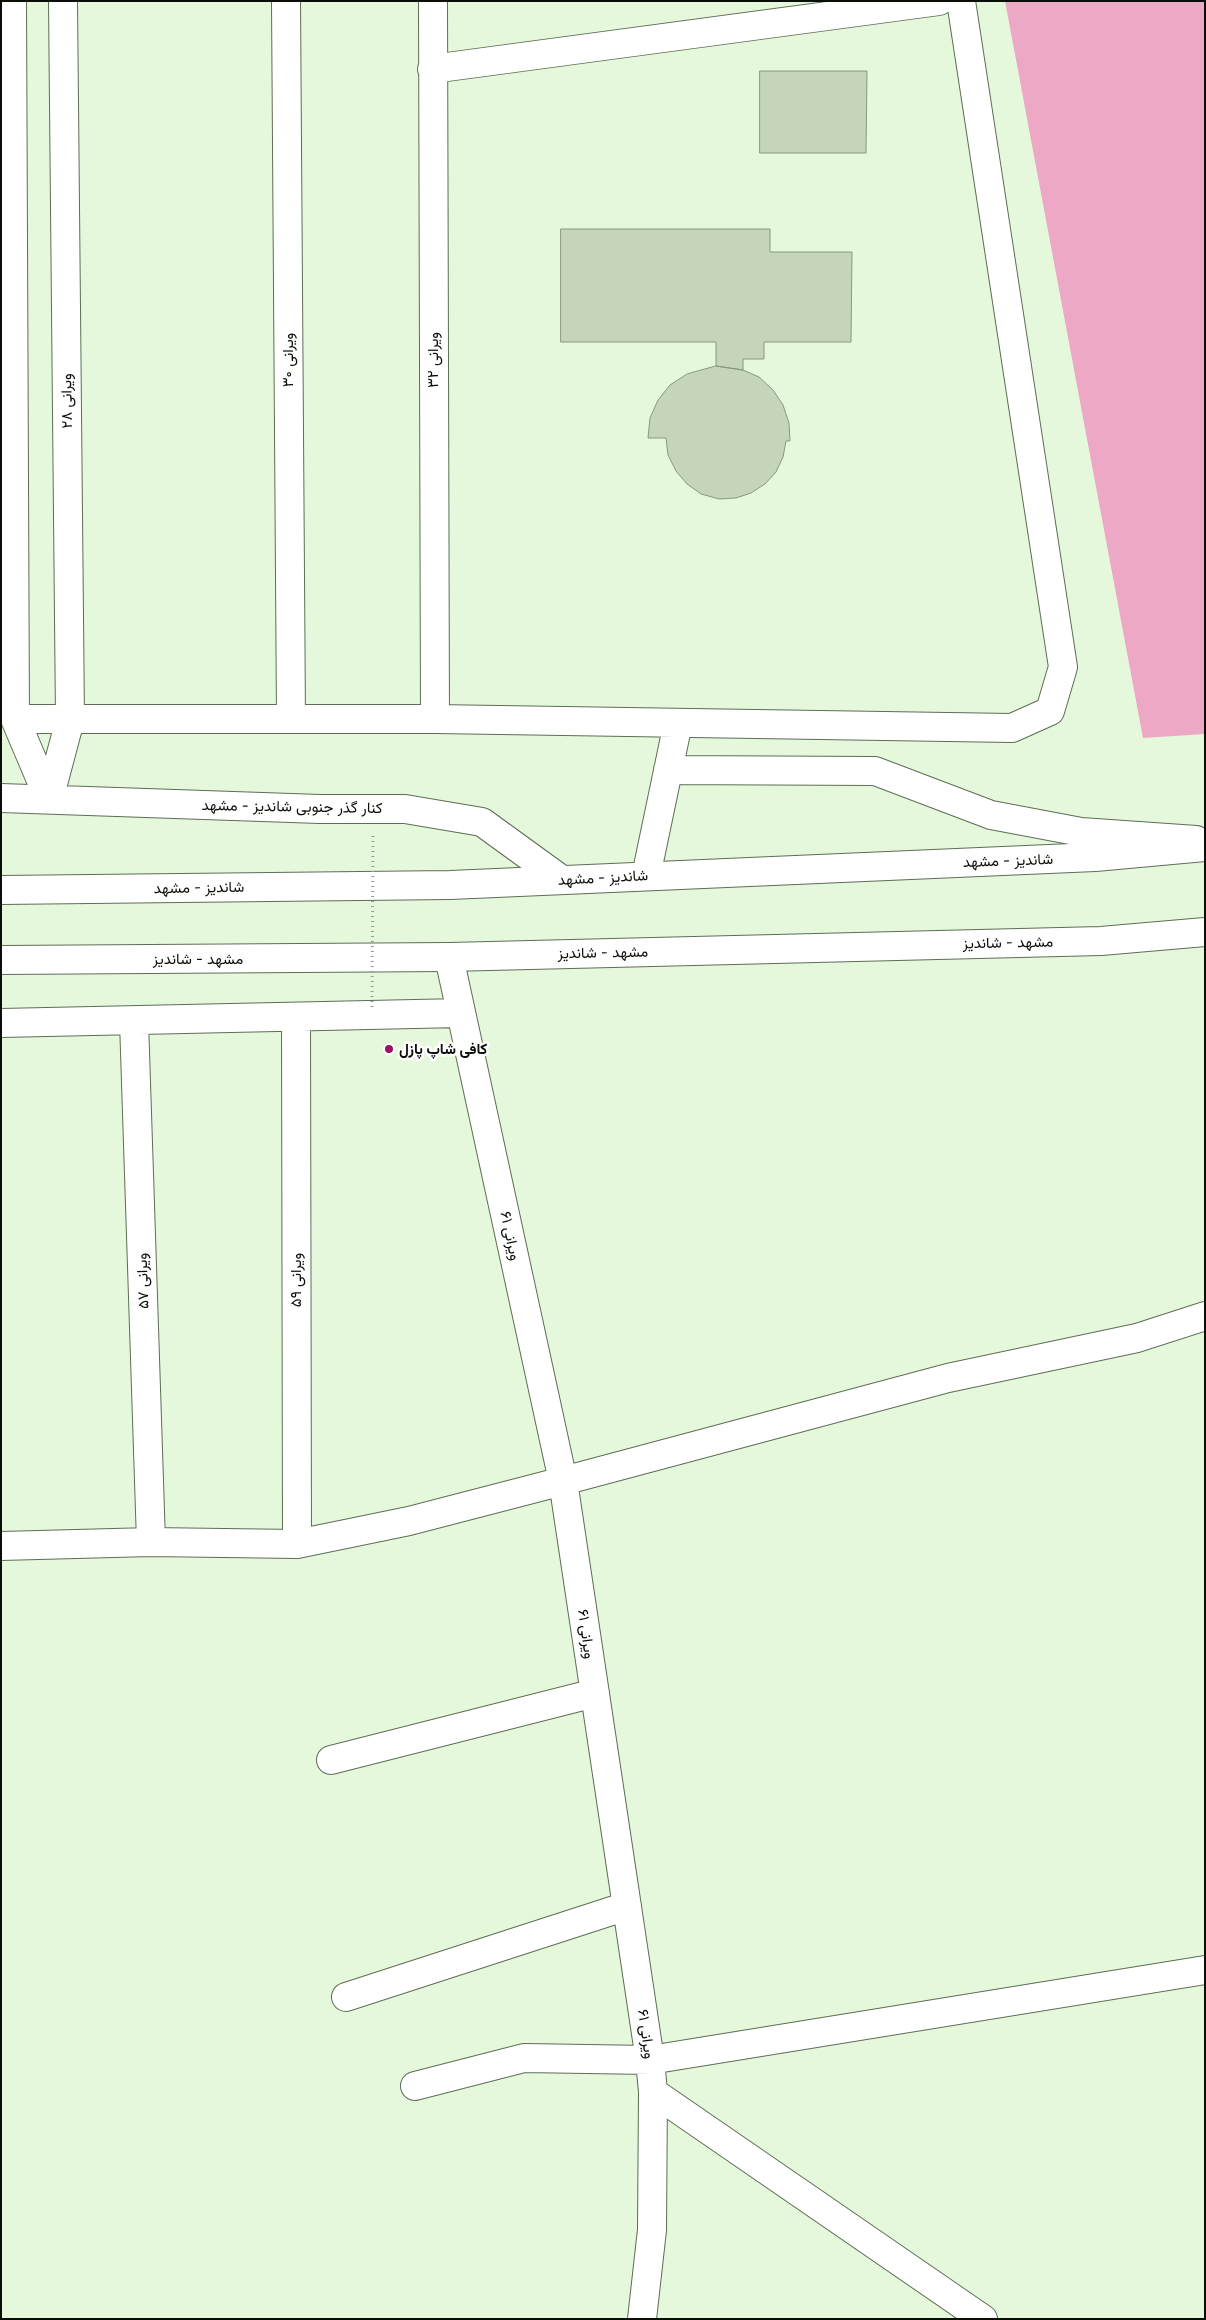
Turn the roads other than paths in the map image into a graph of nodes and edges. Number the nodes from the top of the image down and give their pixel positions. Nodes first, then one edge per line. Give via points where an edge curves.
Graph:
1 (12, 1) edge
2 (63, 1) edge
3 (286, 1) edge
4 (433, 1) edge
5 (939, 1) edge
6 (961, 1) edge
7 (432, 69) junction
8 (15, 719) junction
9 (291, 719) junction
10 (434, 719) junction
11 (70, 720) junction
12 (678, 723) junction
13 (668, 770) junction
14 (1, 798) edge
15 (50, 799) junction
16 (1205, 840) edge
17 (1205, 847) edge
18 (646, 876) junction
19 (562, 880) junction
20 (1, 890) edge
21 (1205, 932) edge
22 (449, 957) junction
23 (1, 960) edge
24 (461, 1013) junction
25 (296, 1017) junction
26 (134, 1021) junction
27 (1, 1024) edge
28 (1205, 1316) edge
29 (564, 1481) junction
30 (151, 1542) junction
31 (297, 1544) junction
32 (1, 1546) edge
33 (595, 1693) junction
34 (331, 1760) dead end
35 (627, 1906) junction
36 (1205, 1970) edge
37 (346, 1997) dead end
38 (650, 2060) junction
39 (415, 2086) dead end
40 (653, 2092) junction
41 (642, 2319) edge
42 (983, 2319) edge

1 - 8 main road
2 - 11 main road, ویرانی ۲۸
3 - 9 main road, ویرانی ۳۰
4 - 7 main road, ویرانی ۳۲
5 - 7 main road
6 - 12 main road via 1063,666 1050,711 1012,728
7 - 10 main road, ویرانی ۳۲
8 - 11 main road
8 - 15 main road
9 - 10 main road
9 - 11 main road
10 - 12 main road
11 - 15 main road, ویرانی ۲۸
12 - 13 main road
13 - 16 main road via 875,771 991,815 1081,832
13 - 18 main road
14 - 15 main road, کنار گذر جنوبی شاندیز - مشهد
15 - 19 main road, کنار گذر جنوبی شاندیز - مشهد via 320,810 405,809 482,822
17 - 18 main road, شاندیز - مشهد via 1095,857
18 - 19 main road, شاندیز - مشهد
19 - 20 main road, شاندیز - مشهد via 450,885
21 - 22 main road, مشهد - شاندیز via 1101,941
22 - 23 main road, مشهد - شاندیز
22 - 24 main road, ویرانی ۶۱
24 - 25 main road
24 - 29 main road, ویرانی ۶۱
25 - 26 main road
25 - 31 main road, ویرانی ۵۹
26 - 27 main road
26 - 30 main road, ویرانی ۵۷
28 - 29 main road via 1137,1338 948,1378
29 - 31 main road via 409,1521
29 - 33 main road, ویرانی ۶۱
30 - 31 main road
30 - 32 main road
33 - 34 main road
33 - 35 main road, ویرانی ۶۱
35 - 37 main road
35 - 38 main road, ویرانی ۶۱
36 - 38 main road
38 - 39 main road via 524,2058
38 - 40 main road, ویرانی ۶۱
40 - 41 main road, ویرانی ۶۱ via 652,2230
40 - 42 main road

